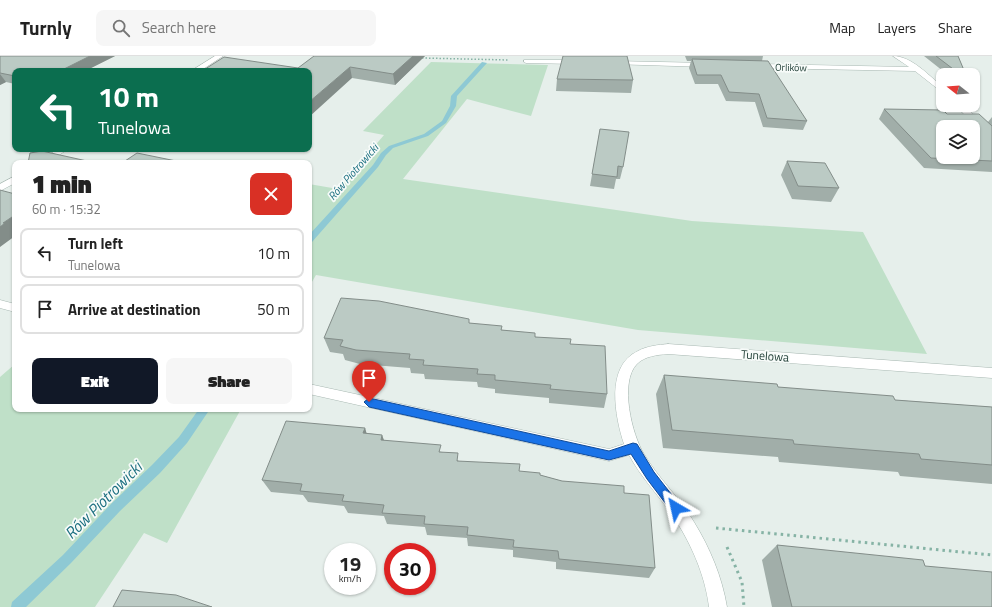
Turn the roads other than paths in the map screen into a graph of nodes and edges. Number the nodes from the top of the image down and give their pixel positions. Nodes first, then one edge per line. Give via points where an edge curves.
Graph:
1 (220, 56) edge
2 (896, 56) edge
3 (526, 60) road end
4 (582, 62) edge
5 (605, 62) edge
6 (717, 65) edge
7 (748, 66) edge
8 (200, 68) edge
9 (917, 69) junction
10 (936, 85) edge
11 (965, 112) edge
12 (992, 137) edge
13 (59, 152) edge
14 (46, 160) edge
15 (12, 181) edge
16 (0, 188) edge
17 (0, 304) edge
18 (12, 307) edge
19 (992, 373) edge
20 (312, 390) edge
21 (633, 448) junction
22 (718, 607) edge

1 - 8 street
2 - 9 street
3 - 4 street
5 - 6 street
7 - 9 street, Orlików
9 - 10 street
11 - 12 street
13 - 14 street
15 - 16 street
17 - 18 street
19 - 21 street, Tunelowa via 668,349 641,354 628,364 622,379 622,403
20 - 21 street via 609,456
21 - 22 street, Tunelowa via 650,476 670,498 689,528 706,564

